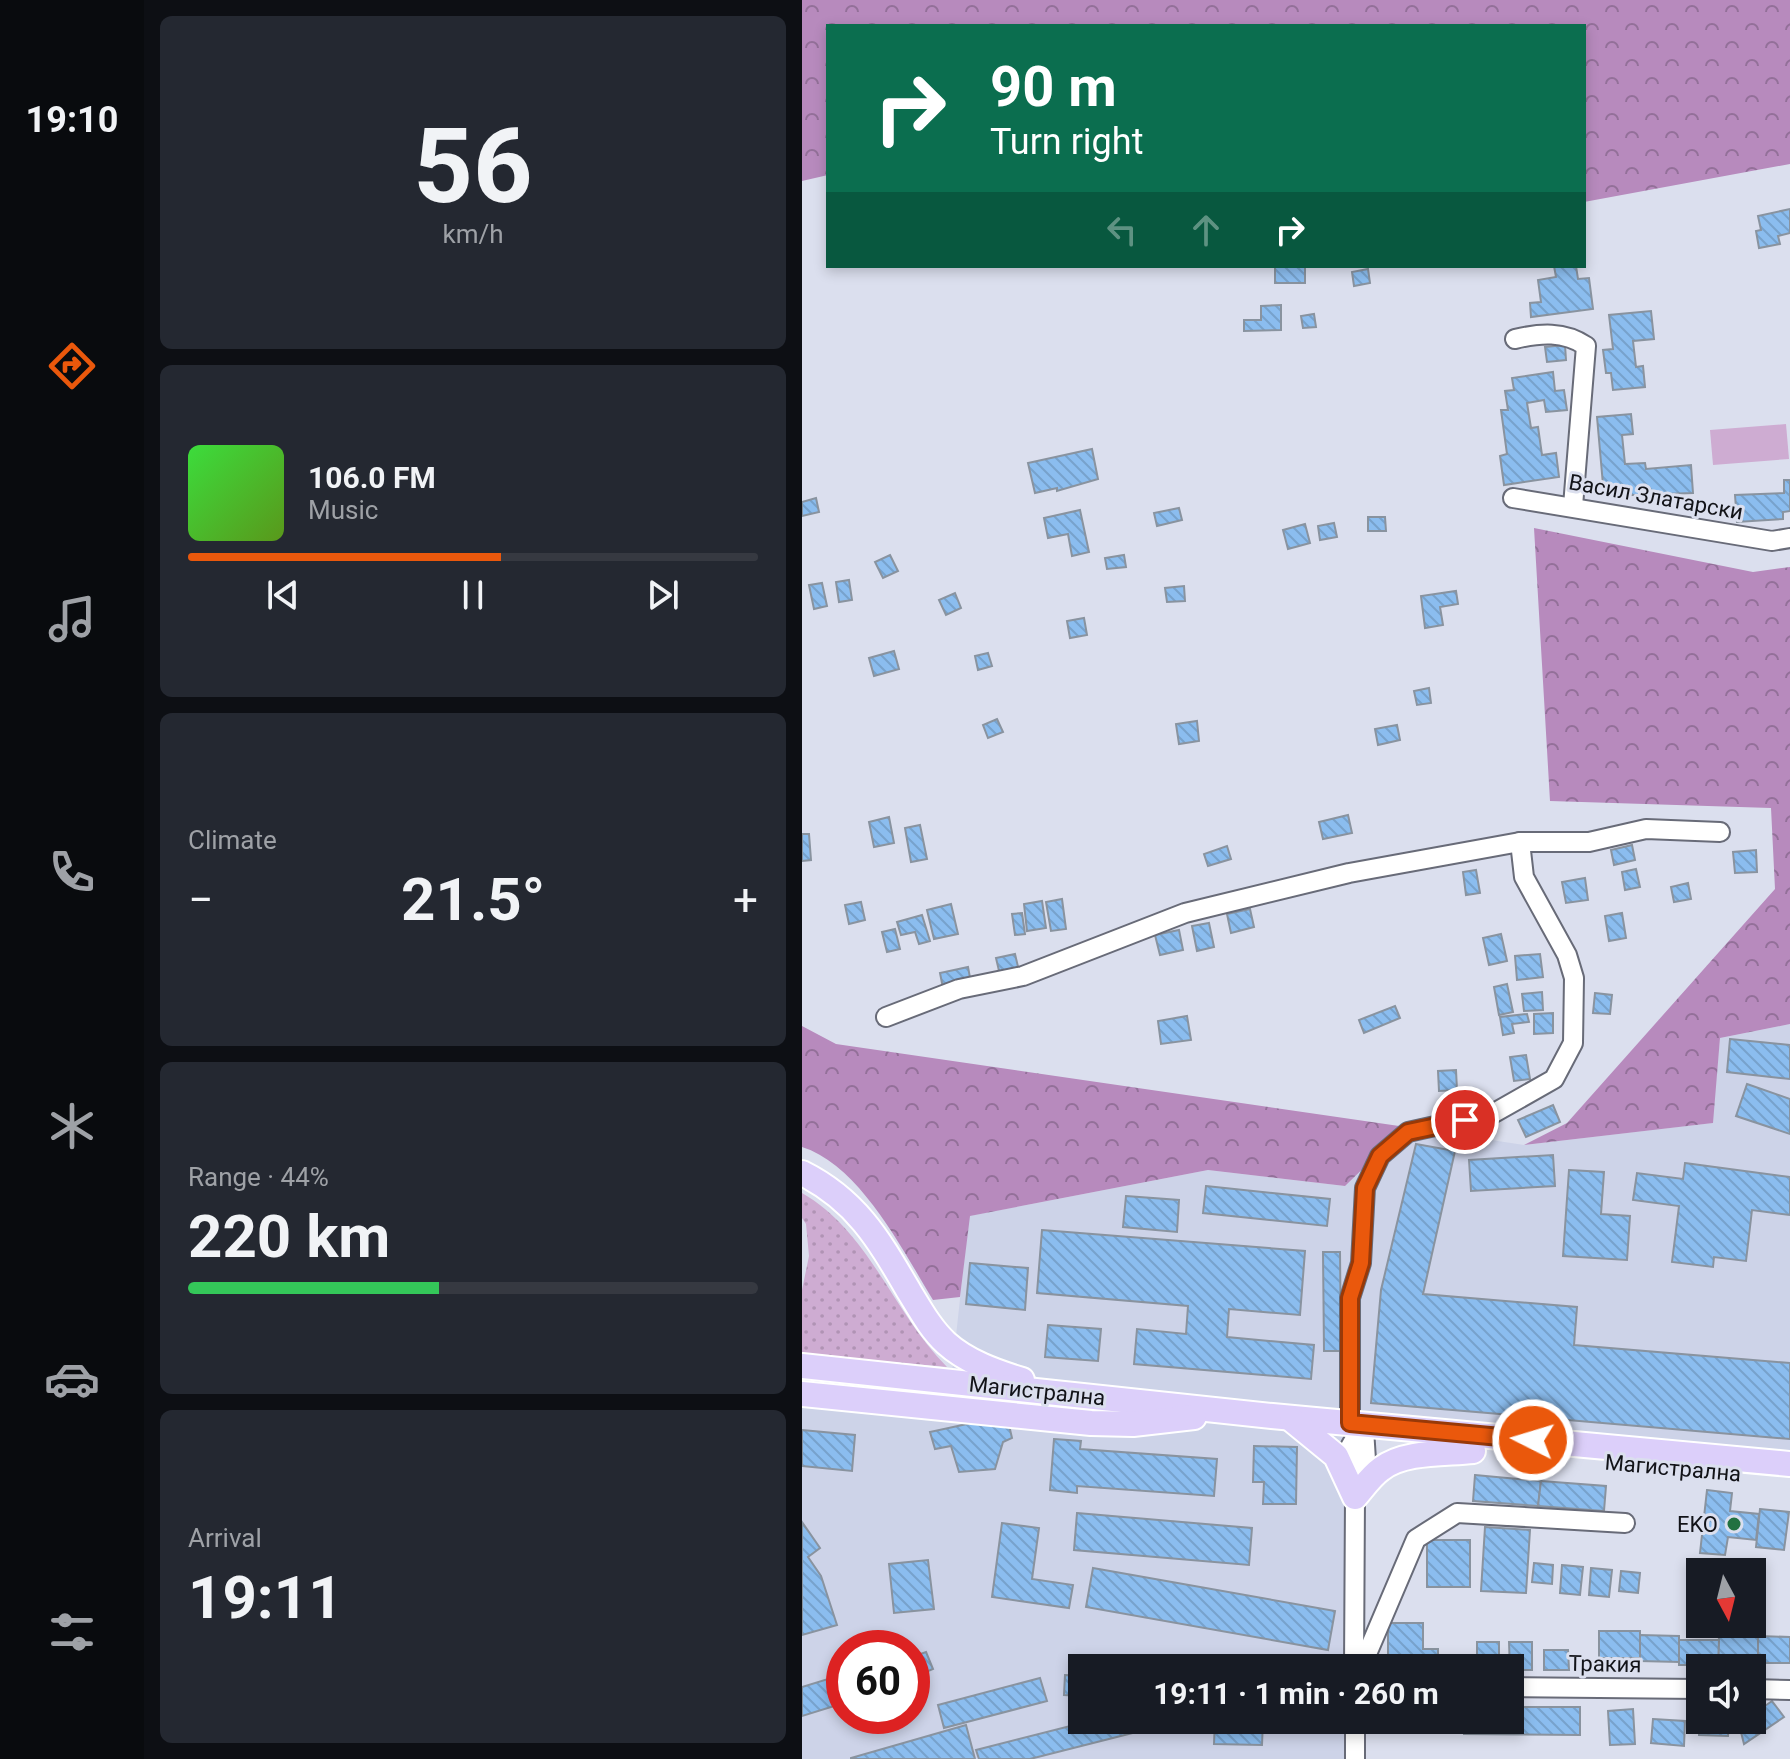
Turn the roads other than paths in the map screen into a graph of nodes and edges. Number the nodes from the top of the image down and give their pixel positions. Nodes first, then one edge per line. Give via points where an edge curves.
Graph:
1 (1515, 339) dead end
2 (1513, 498) dead end
3 (1573, 506) junction
4 (1790, 538) edge
5 (1720, 832) dead end
6 (1520, 842) junction
7 (886, 1017) dead end
8 (802, 1173) edge
9 (802, 1366) edge
10 (802, 1394) edge
11 (1071, 1394) junction
12 (1233, 1412) junction
13 (1282, 1418) junction
14 (1362, 1428) junction
15 (1473, 1451) junction
16 (1790, 1464) edge
17 (1790, 1479) edge
18 (1355, 1497) junction
19 (1625, 1523) dead end
20 (1354, 1654) edge
21 (1367, 1654) edge
22 (1524, 1687) edge
23 (1686, 1689) edge
24 (1766, 1689) edge
25 (1790, 1690) edge
26 (1355, 1734) edge
27 (1355, 1759) edge

1 - 3 street via 1537,333 1573,337 1586,346
2 - 3 street, Васил Златарски
3 - 4 street, Васил Златарски via 1772,541
5 - 6 street via 1646,829 1589,842
6 - 7 street via 1349,873 1185,913 1023,976 959,989
6 - 14 street via 1524,877 1574,978 1573,1043 1554,1079 1494,1113 1408,1132 1380,1156 1365,1188 1361,1263 1350,1298
8 - 11 main road via 853,1207 927,1322 947,1344 983,1366
9 - 11 main road, Магистрална
10 - 12 main road via 1091,1423 1133,1424
11 - 12 main road, Магистрална
12 - 13 main road, Магистрална
13 - 14 main road, Магистрална
13 - 18 main road via 1336,1456
14 - 15 main road, Магистрална
14 - 16 main road, Магистрална
14 - 18 street via 1366,1460
15 - 17 main road, Магистрална
15 - 18 main road via 1390,1464
18 - 20 street
19 - 21 street via 1457,1513 1416,1539
22 - 23 street, Тракия
24 - 25 street
26 - 27 street

